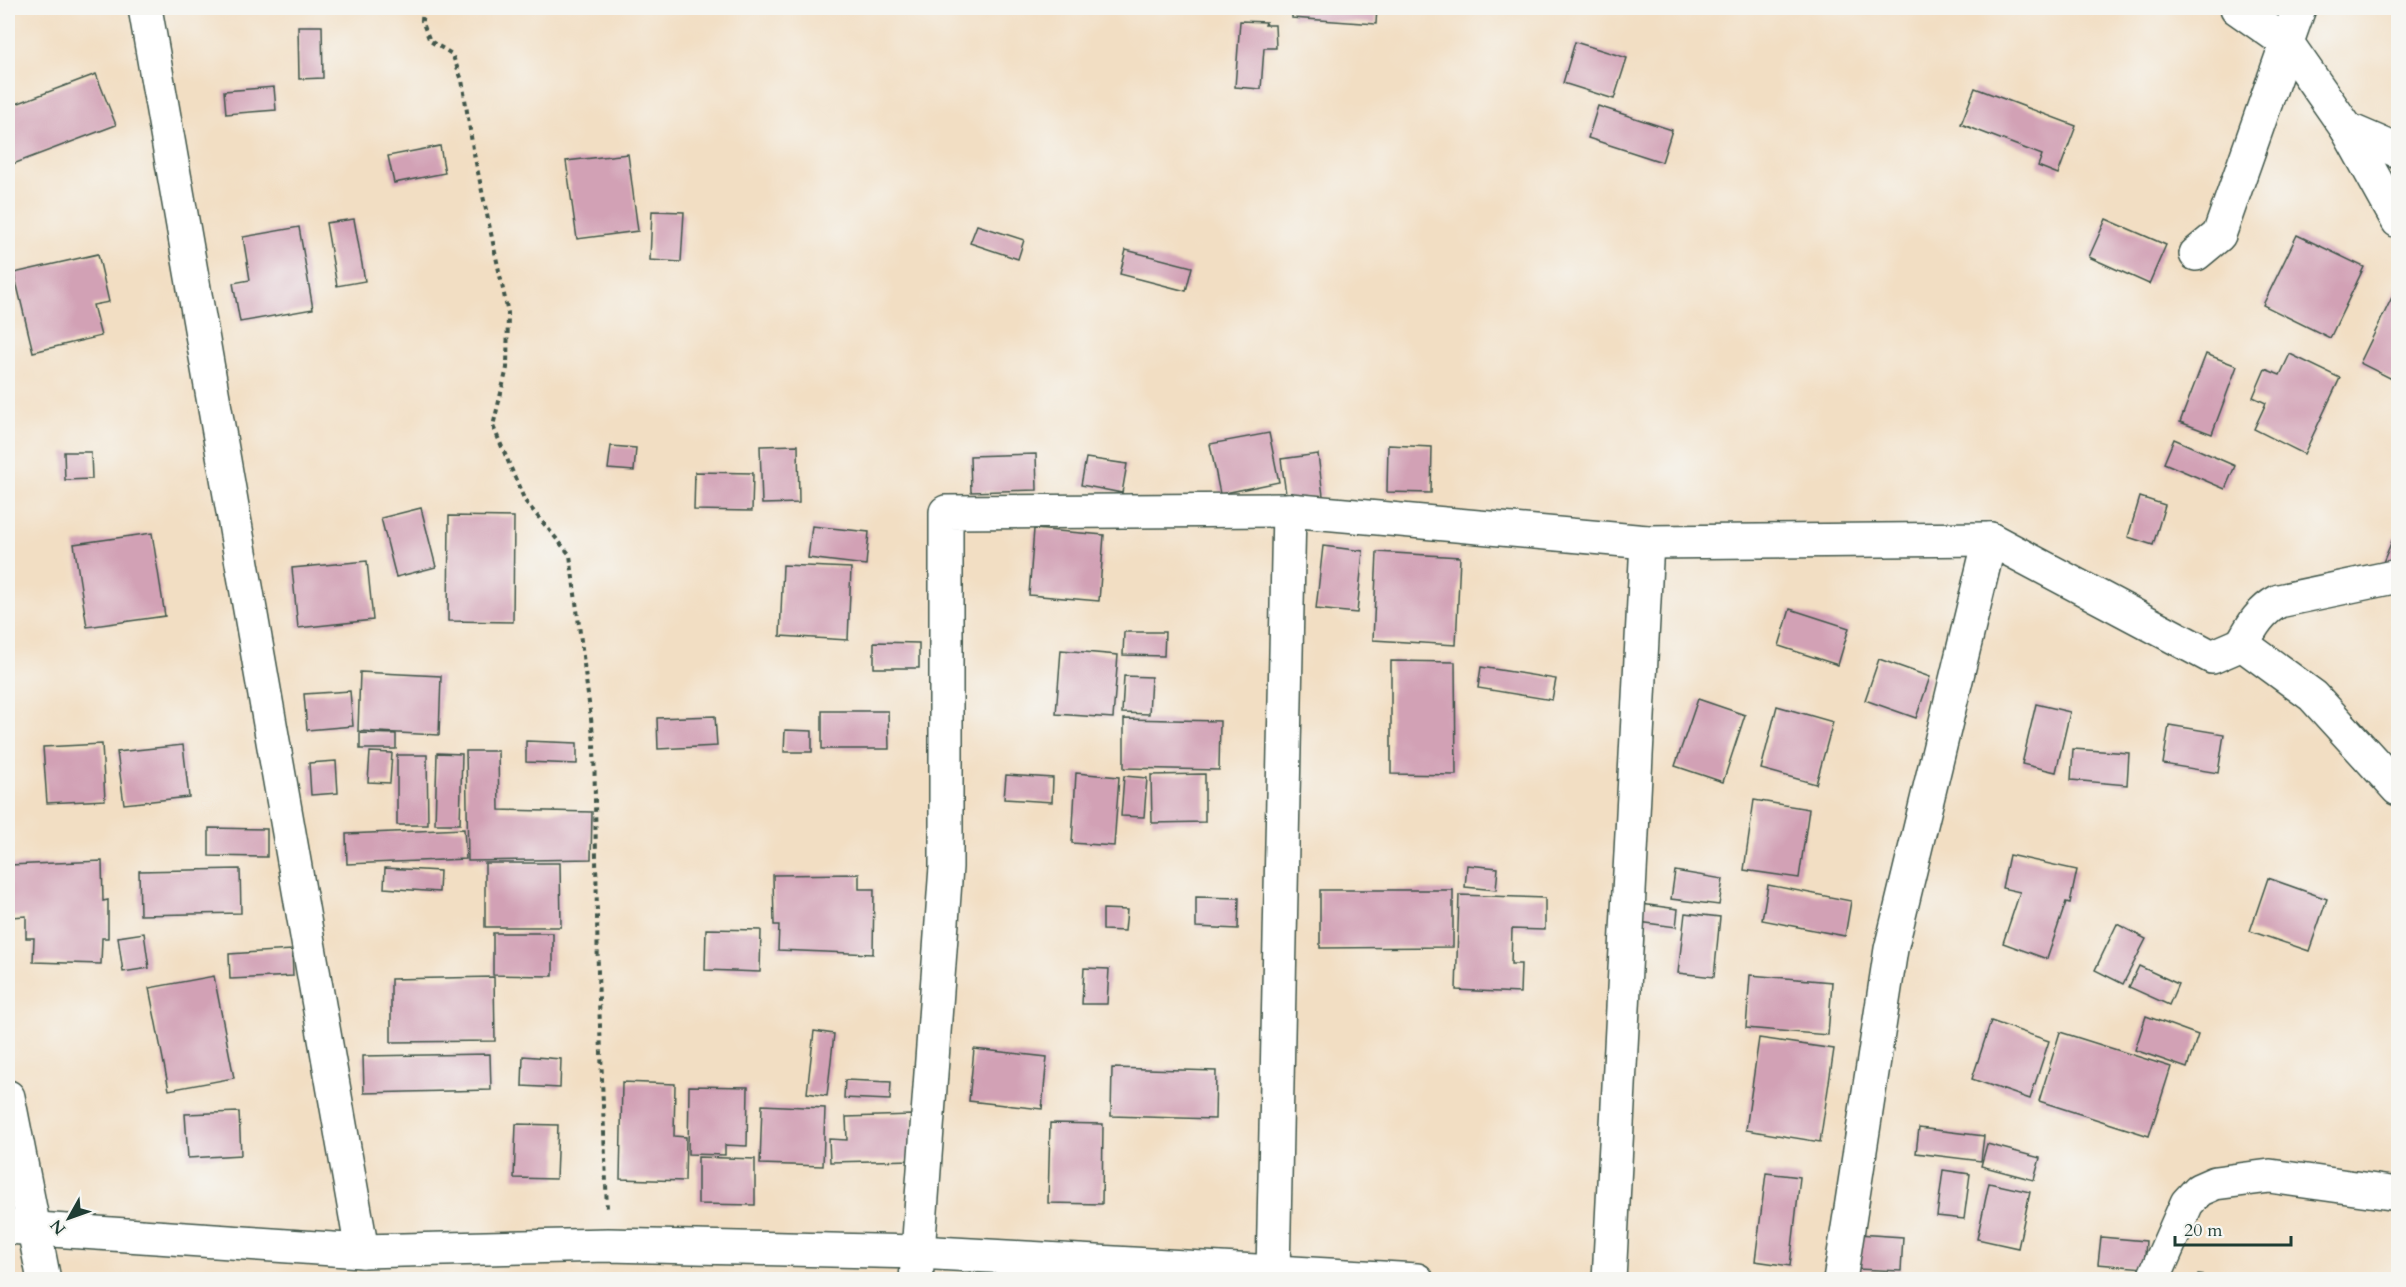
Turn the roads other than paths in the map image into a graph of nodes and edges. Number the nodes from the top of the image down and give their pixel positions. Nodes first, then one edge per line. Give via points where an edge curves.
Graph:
1 (146, 8) edge
2 (2237, 8) edge
3 (2299, 8) edge
4 (2287, 43) junction
5 (2347, 129) junction
6 (2398, 151) edge
7 (2398, 222) edge
8 (2196, 254) dead end
9 (1289, 510) junction
10 (1990, 539) junction
11 (1647, 542) junction
12 (2398, 576) edge
13 (2242, 644) junction
14 (2398, 789) edge
15 (8, 1097) edge
16 (2398, 1194) edge
17 (20, 1227) edge
18 (362, 1251) junction
19 (917, 1266) edge
20 (1273, 1272) junction
21 (44, 1280) edge
22 (1417, 1280) edge
23 (1609, 1280) edge
24 (1840, 1280) edge
25 (2153, 1280) edge

1 - 18 street
2 - 4 street
3 - 4 street
4 - 5 street
4 - 8 street via 2219,235
5 - 6 street
5 - 7 street
9 - 11 street
9 - 19 street via 946,512 946,867
9 - 20 street
10 - 11 street
10 - 13 street via 2212,657
10 - 24 street via 1891,949
11 - 23 street
12 - 13 street via 2278,601 2259,616
13 - 14 street via 2313,696
15 - 17 street
16 - 25 street via 2270,1176 2215,1183 2199,1190 2187,1203
17 - 18 street
17 - 21 street
18 - 19 street via 608,1245
19 - 20 street
20 - 22 street

